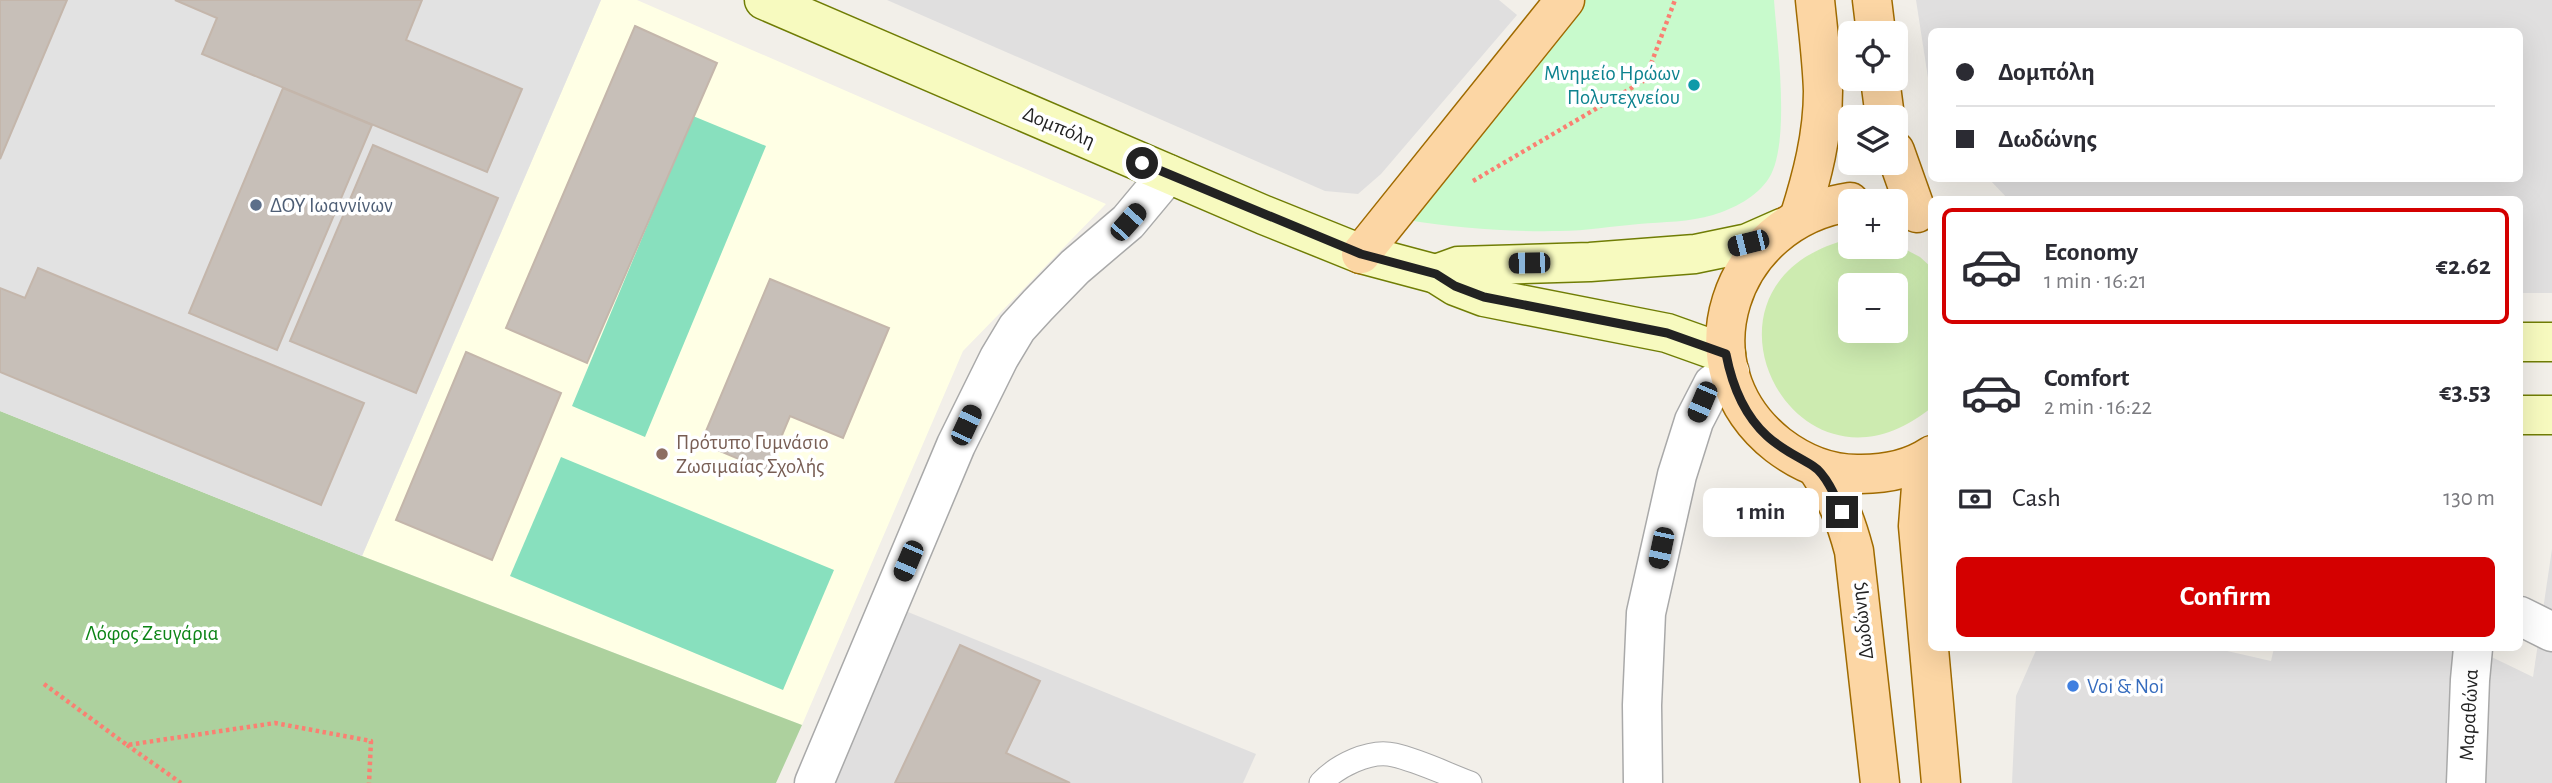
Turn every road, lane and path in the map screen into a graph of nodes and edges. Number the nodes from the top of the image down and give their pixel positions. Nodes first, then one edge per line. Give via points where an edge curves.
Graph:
1 (764, 0) edge
2 (1565, 0) edge
3 (1675, 0) edge
4 (1815, 0) edge
5 (1872, 0) edge
6 (1874, 21) edge
7 (1168, 174) junction
8 (1903, 175) edge
9 (1466, 185) dead end
10 (1838, 205) edge
11 (1915, 213) edge
12 (1790, 223) junction
13 (1361, 254) junction
14 (1436, 274) junction
15 (2523, 342) edge
16 (2552, 342) edge
17 (1728, 363) junction
18 (2523, 415) edge
19 (2552, 415) edge
20 (1927, 458) edge
21 (1816, 467) junction
22 (2523, 618) edge
23 (2552, 632) edge
24 (1928, 638) edge
25 (1929, 651) edge
26 (2473, 651) edge
27 (44, 684) dead end
28 (127, 745) junction
29 (181, 783) edge
30 (369, 783) edge
31 (814, 783) edge
32 (1321, 783) edge
33 (1470, 783) edge
34 (1643, 783) edge
35 (1880, 783) edge
36 (1941, 783) edge
37 (2466, 783) edge

1 - 7 main road, Δομπόλη
2 - 13 main road
3 - 9 path via 1645,80
4 - 12 main road, Δωδώνης via 1821,116 1814,164
5 - 6 main road
7 - 13 main road, Δομπόλη
7 - 31 street via 1128,222 1038,305 999,358 957,445
8 - 11 main road
10 - 12 main road, Δωδώνης
12 - 14 main road via 1748,243 1695,254 1458,266
12 - 17 main road, Δωδώνης via 1762,245 1740,279 1728,316
13 - 14 main road, Δομπόλη
14 - 17 main road, Δομπόλη via 1484,297 1667,333
15 - 16 main road
17 - 21 main road, Δωδώνης via 1744,407 1766,435
17 - 34 street via 1694,421 1646,613
18 - 19 main road
20 - 21 main road, Δωδώνης via 1879,474
20 - 24 main road, Δωδώνης via 1918,526
21 - 35 main road, Δωδώνης via 1836,497 1854,551
22 - 23 street
25 - 36 main road, Δωδώνης
26 - 37 street, Μαραθώνα
27 - 28 path
28 - 29 path
28 - 30 path via 275,723 371,741
32 - 33 lane via 1362,757 1392,754

